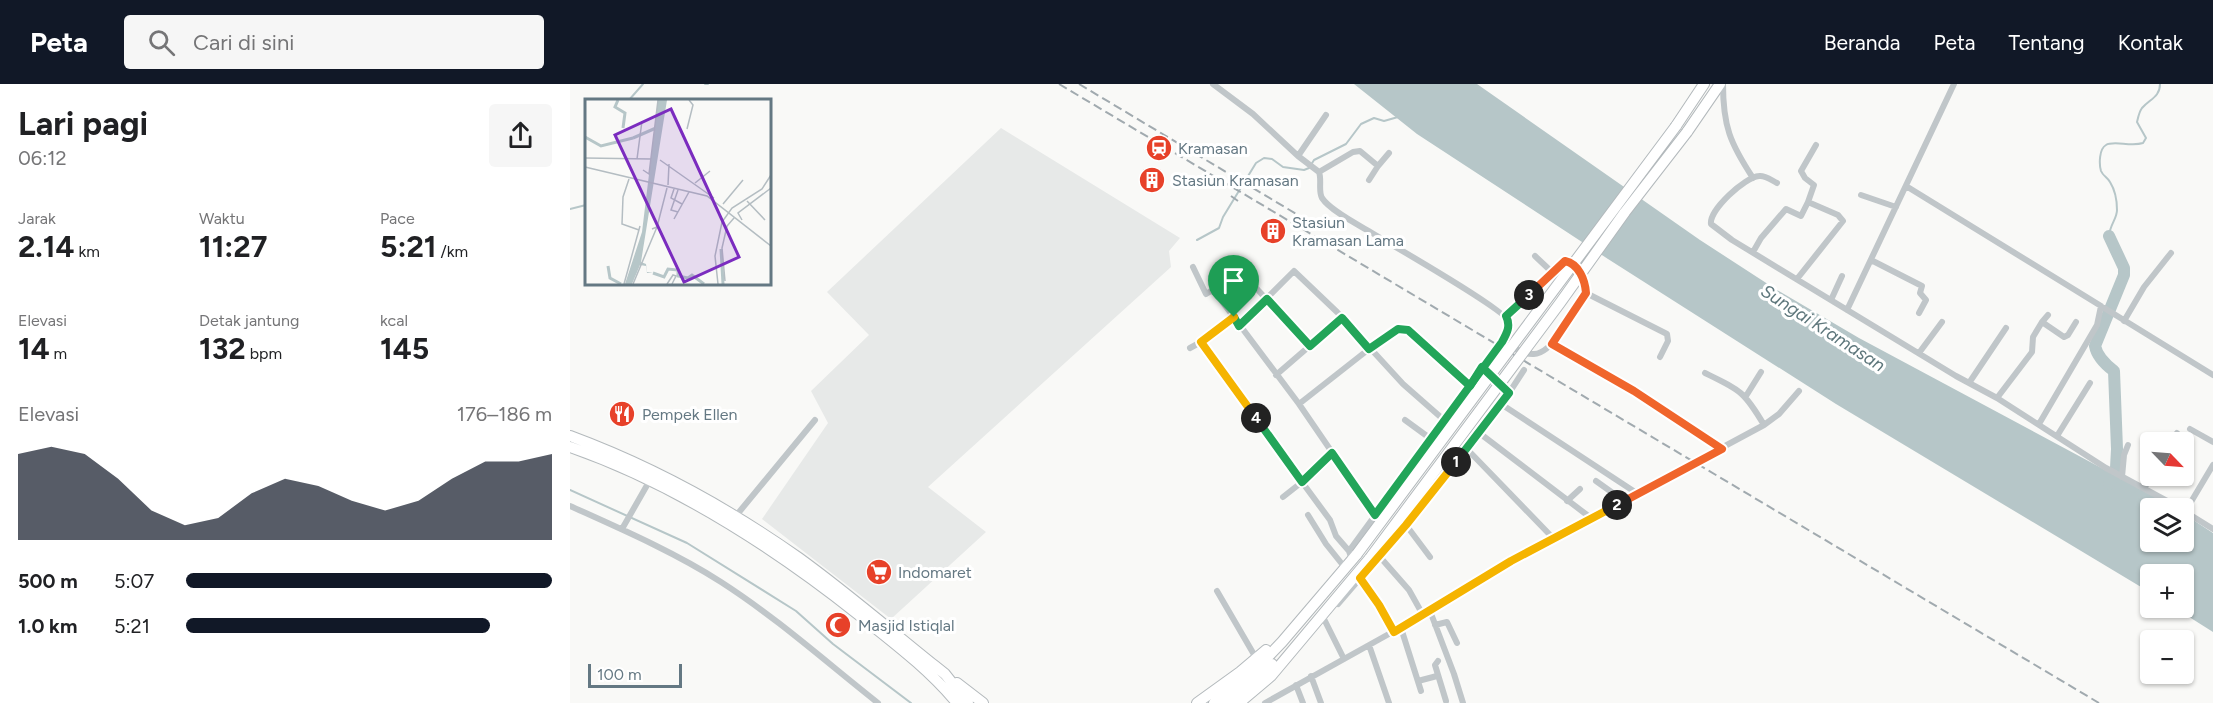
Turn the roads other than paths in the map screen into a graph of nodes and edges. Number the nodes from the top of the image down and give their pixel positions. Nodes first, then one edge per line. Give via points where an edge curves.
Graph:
1 (1213, 84) edge
2 (1704, 84) edge
3 (1722, 84) edge
4 (1954, 84) edge
5 (1326, 115) dead end
6 (1816, 145) dead end
7 (1389, 153) dead end
8 (1298, 156) junction
9 (1378, 166) junction
10 (1316, 170) junction
11 (1754, 178) junction
12 (1369, 180) dead end
13 (1777, 183) dead end
14 (1906, 186) junction
15 (1861, 195) dead end
16 (1808, 202) junction
17 (1896, 207) junction
18 (1753, 252) junction
19 (2171, 253) dead end
20 (1535, 256) dead end
21 (1230, 260) dead end
22 (1870, 260) junction
23 (1193, 267) dead end
24 (1554, 274) junction
25 (1842, 276) dead end
26 (1797, 279) junction
27 (1586, 293) junction
28 (1267, 299) junction
29 (1830, 300) junction
30 (2103, 307) junction
31 (1847, 310) junction
32 (1918, 313) dead end
33 (2048, 315) dead end
34 (1506, 316) junction
35 (1234, 317) junction
36 (1342, 318) junction
37 (2124, 321) junction
38 (1942, 322) dead end
39 (2042, 322) junction
40 (2076, 322) dead end
41 (1239, 326) junction
42 (2006, 328) dead end
43 (1201, 342) junction
44 (1502, 342) junction
45 (1552, 344) junction
46 (1310, 346) junction
47 (1190, 348) dead end
48 (1369, 349) junction
49 (1919, 353) junction
50 (1660, 357) dead end
51 (1482, 367) junction
52 (1524, 370) dead end
53 (1761, 372) dead end
54 (1705, 373) dead end
55 (1276, 375) junction
56 (2213, 375) edge
57 (1969, 383) junction
58 (2090, 383) dead end
59 (1470, 386) junction
60 (1799, 391) dead end
61 (1509, 393) junction
62 (1746, 396) junction
63 (1997, 398) junction
64 (1299, 404) junction
65 (1501, 404) junction
66 (815, 420) dead end
67 (1405, 420) dead end
68 (1444, 420) junction
69 (2039, 424) junction
70 (1764, 425) junction
71 (2190, 429) dead end
72 (1478, 432) junction
73 (570, 436) edge
74 (2057, 436) junction
75 (1431, 439) junction
76 (2213, 442) edge
77 (2128, 445) dead end
78 (570, 447) edge
79 (1466, 448) junction
80 (1722, 449) junction
81 (1332, 453) junction
82 (613, 458) junction
83 (2213, 465) edge
84 (2122, 477) junction
85 (650, 480) junction
86 (1596, 481) dead end
87 (1302, 482) junction
88 (2144, 488) joint
89 (1580, 489) dead end
90 (1638, 494) junction
91 (1283, 497) dead end
92 (692, 498) junction
93 (2161, 498) edge
94 (2191, 498) edge
95 (1567, 501) junction
96 (1624, 501) junction
97 (570, 506) edge
98 (1308, 515) dead end
99 (1375, 515) junction
100 (735, 517) junction
101 (2194, 517) edge
102 (1591, 518) junction
103 (2213, 519) edge
104 (1406, 525) junction
105 (2211, 527) edge
106 (622, 529) junction
107 (1553, 538) junction
108 (1430, 557) dead end
109 (1375, 558) junction
110 (1351, 559) junction
111 (1360, 578) junction
112 (1216, 591) dead end
113 (1430, 611) junction
114 (1424, 615) junction
115 (1321, 618) junction
116 (1436, 625) junction
117 (1401, 628) junction
118 (1394, 632) junction
119 (1457, 643) dead end
120 (1369, 645) junction
121 (1344, 659) junction
122 (1438, 660) dead end
123 (1259, 666) junction
124 (945, 674) junction
125 (1311, 676) junction
126 (1437, 676) junction
127 (1418, 681) junction
128 (1296, 685) junction
129 (1421, 691) dead end
130 (1446, 701) dead end
131 (878, 703) edge
132 (957, 703) edge
133 (968, 703) edge
134 (983, 703) edge
135 (1197, 703) edge
136 (1214, 703) edge
137 (1227, 703) edge
138 (1239, 703) edge
139 (1265, 703) edge
140 (1303, 703) edge
141 (1321, 703) edge
142 (1389, 703) edge
143 (1463, 703) edge

1 - 8 street
2 - 110 highway, bridge
3 - 11 street via 1724,119 1733,147
3 - 109 highway, bridge via 1624,212
4 - 14 street
5 - 8 street
6 - 16 street via 1801,171 1814,185
7 - 9 street
8 - 10 street
9 - 10 street via 1357,151
9 - 12 street
10 - 34 street via 1325,201 1357,225
11 - 13 street via 1763,176
11 - 18 street via 1731,192 1710,222
14 - 17 street
14 - 30 street
15 - 17 street
16 - 18 street via 1801,216 1786,208
16 - 26 street via 1843,221
17 - 22 street
18 - 26 street
19 - 37 street
20 - 24 street
21 - 28 street
22 - 31 street
22 - 32 street via 1922,286 1920,293 1926,299
23 - 35 street via 1206,294 1215,292
24 - 27 street via 1565,261 1571,262 1584,279
24 - 34 street
25 - 29 street
26 - 29 street
27 - 45 street
27 - 50 street via 1664,332 1669,338
28 - 36 street via 1294,271
28 - 41 street
28 - 46 street
29 - 31 street
30 - 37 street
30 - 69 street via 2097,325
31 - 49 street
33 - 39 street
34 - 44 street via 1509,322
35 - 41 street
35 - 43 street
36 - 46 street
36 - 48 street
37 - 56 street
38 - 49 street
39 - 40 street via 2064,337
39 - 63 street via 2033,337 2032,352
41 - 55 street
42 - 57 street
43 - 47 street
43 - 87 street
44 - 45 street via 1532,354
44 - 51 street
45 - 80 street via 1634,391
46 - 55 street
48 - 59 street via 1398,329 1408,330
48 - 64 street
48 - 68 street
49 - 57 street
51 - 59 street
51 - 61 street
52 - 61 street
53 - 62 street
54 - 62 street
55 - 64 street
57 - 63 street
58 - 74 street
59 - 68 street
60 - 70 street
61 - 65 street
62 - 70 street
63 - 69 street
64 - 81 street
65 - 72 street
65 - 90 street
66 - 100 street
67 - 75 street
68 - 75 street
69 - 74 street
70 - 80 street
71 - 76 street
72 - 79 street
72 - 95 street
73 - 82 highway
74 - 84 street
75 - 99 street
77 - 84 street
78 - 82 highway
79 - 104 street
79 - 107 street
80 - 90 street
81 - 87 street
81 - 99 street
82 - 85 highway
82 - 92 highway
83 - 94 street
84 - 88 street
85 - 92 highway
85 - 106 street
86 - 96 street
87 - 91 street
87 - 110 street via 1330,520
88 - 93 street
89 - 95 street
90 - 96 street
92 - 100 highway
92 - 132 highway via 815,580 926,669
95 - 102 street
96 - 102 street
97 - 106 street
98 - 110 street via 1326,544
99 - 110 street
100 - 124 highway via 800,559
101 - 105 street
102 - 107 street
103 - 105 street
104 - 108 street
104 - 109 street
106 - 131 street via 720,581
107 - 113 street
109 - 111 street
109 - 114 street via 1409,590
109 - 115 highway
110 - 123 highway
111 - 115 street
111 - 118 street
112 - 123 street
113 - 114 street
113 - 116 street
114 - 117 street
115 - 121 street
115 - 123 highway
115 - 138 highway via 1271,676
116 - 119 street via 1447,622
116 - 143 street
117 - 118 street
117 - 127 street
118 - 120 street
120 - 121 street
120 - 142 street
121 - 125 street
122 - 126 street
123 - 135 highway via 1240,672
123 - 136 highway
123 - 137 highway
124 - 133 highway
124 - 134 highway
125 - 128 street
125 - 141 street
126 - 127 street
126 - 130 street
127 - 129 street
128 - 139 street
128 - 140 street

